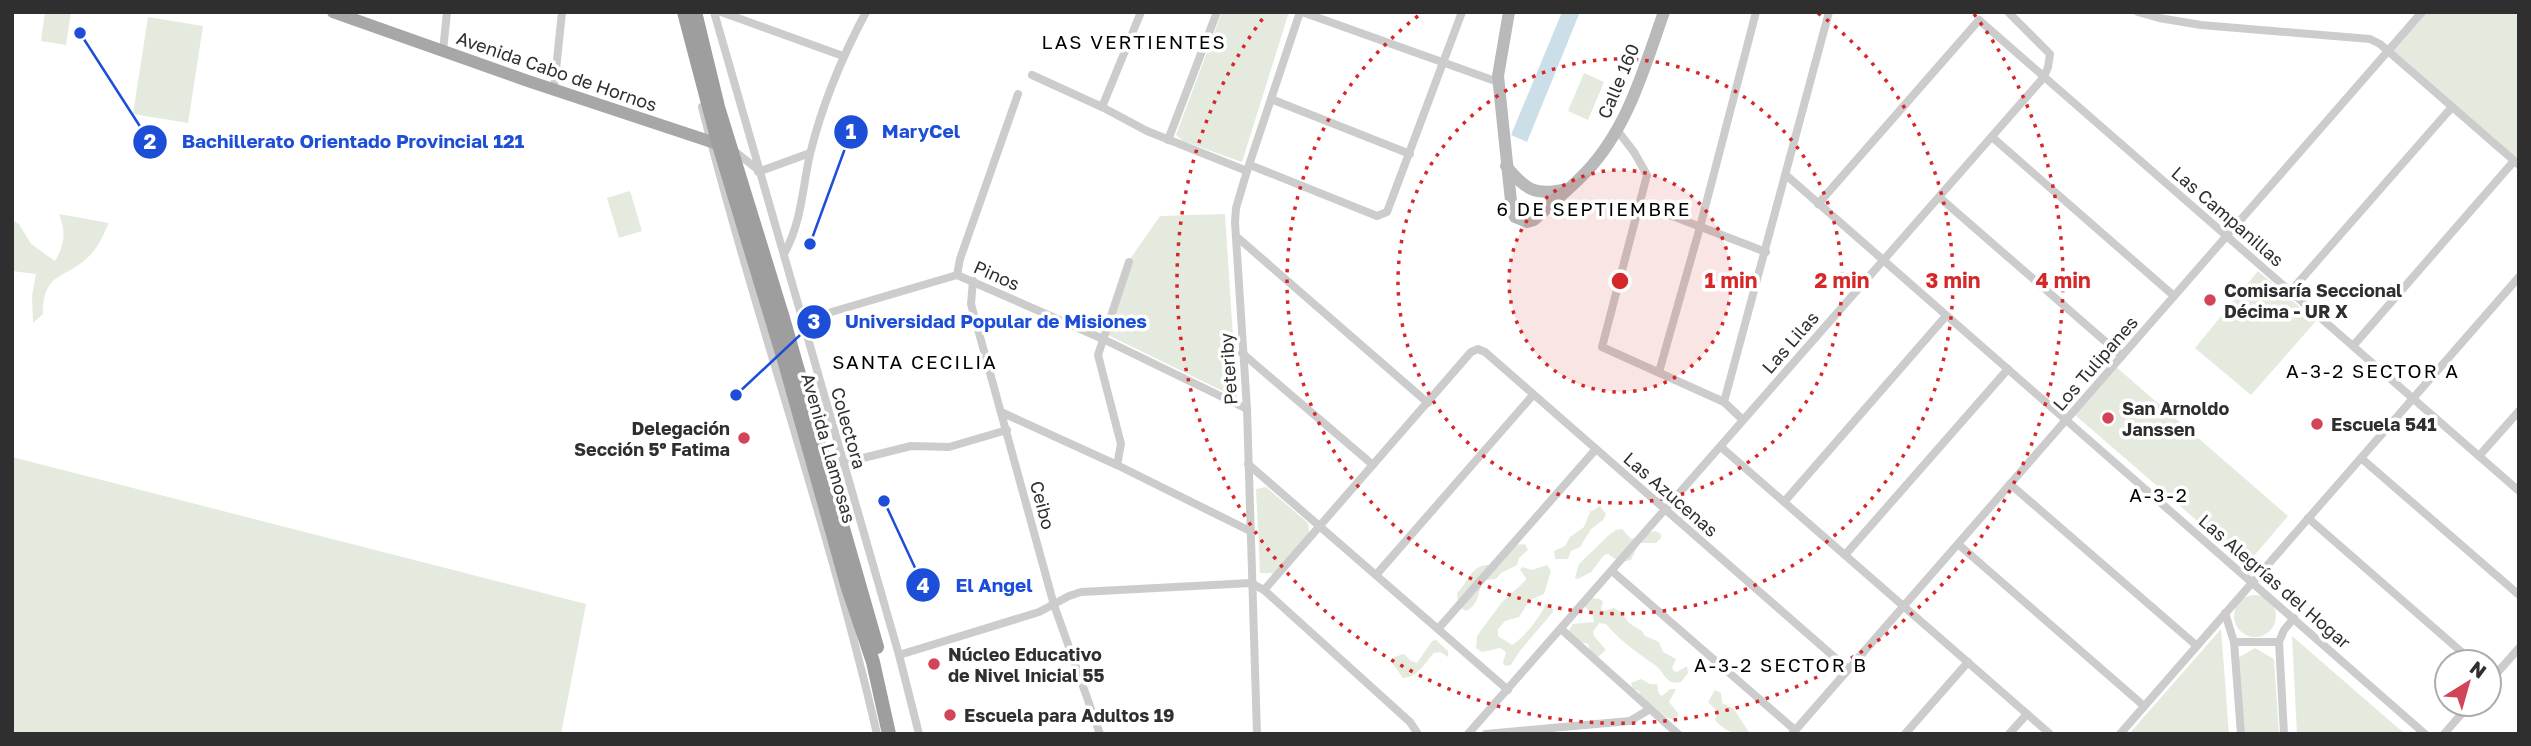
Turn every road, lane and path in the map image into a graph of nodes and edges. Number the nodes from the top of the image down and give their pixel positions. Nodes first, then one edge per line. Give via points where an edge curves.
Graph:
1 (333, 12) edge
2 (447, 12) edge
3 (562, 12) edge
4 (678, 12) edge
5 (684, 12) edge
6 (695, 12) edge
7 (714, 12) edge
8 (721, 12) edge
9 (866, 12) edge
10 (1141, 12) edge
11 (1217, 12) edge
12 (1301, 12) edge
13 (1462, 12) edge
14 (1509, 12) edge
15 (1664, 12) edge
16 (1756, 12) edge
17 (1829, 12) edge
18 (2008, 12) edge
19 (2138, 12) edge
20 (2422, 12) edge
21 (443, 51) junction
22 (2388, 51) junction
23 (843, 56) junction
24 (1443, 63) junction
25 (1032, 75) dead end
26 (2044, 77) junction
27 (1498, 82) junction
28 (554, 89) junction
29 (1018, 94) dead end
30 (1271, 99) junction
31 (1102, 107) junction
32 (2452, 107) junction
33 (1617, 130) junction
34 (1992, 137) junction
35 (1168, 140) junction
36 (720, 145) junction
37 (810, 153) junction
38 (1410, 154) junction
39 (2516, 163) edge
40 (1505, 166) junction
41 (1248, 168) junction
42 (758, 172) junction
43 (1786, 175) junction
44 (1568, 189) junction
45 (1939, 197) junction
46 (1641, 204) junction
47 (1818, 204) junction
48 (1700, 227) junction
49 (2227, 236) junction
50 (1237, 237) junction
51 (1766, 252) junction
52 (784, 254) junction
53 (1883, 261) junction
54 (1129, 262) dead end
55 (957, 275) junction
56 (2519, 277) edge
57 (973, 281) junction
58 (2290, 292) junction
59 (2174, 296) junction
60 (797, 306) junction
61 (770, 313) junction
62 (1946, 316) junction
63 (801, 321) junction
64 (1103, 339) junction
65 (2353, 346) junction
66 (1242, 353) junction
67 (2122, 356) junction
68 (2008, 369) junction
69 (1659, 372) junction
70 (1533, 395) junction
71 (2413, 398) junction
72 (1724, 402) junction
73 (1427, 403) junction
74 (1247, 409) junction
75 (2519, 411) edge
76 (1001, 412) junction
77 (1743, 419) junction
78 (2066, 420) junction
79 (1007, 430) junction
80 (1721, 447) junction
81 (1596, 449) junction
82 (2479, 456) junction
83 (2361, 458) junction
84 (843, 463) junction
85 (1248, 464) junction
86 (1117, 465) junction
87 (1373, 465) junction
88 (2010, 484) junction
89 (2519, 491) edge
90 (818, 496) junction
91 (1784, 502) junction
92 (1666, 510) junction
93 (2308, 518) junction
94 (1320, 526) junction
95 (1250, 531) junction
96 (1958, 544) junction
97 (1845, 555) junction
98 (1612, 571) junction
99 (1376, 575) junction
100 (1251, 583) junction
101 (2252, 583) junction
102 (843, 589) junction
103 (1264, 590) junction
104 (2519, 595) edge
105 (1054, 605) junction
106 (1903, 606) junction
107 (2225, 613) junction
108 (2294, 618) junction
109 (1438, 629) junction
110 (1561, 629) junction
111 (2234, 642) junction
112 (2279, 642) junction
113 (2197, 646) junction
114 (2457, 648) edge
115 (2519, 648) edge
116 (899, 655) junction
117 (1968, 662) junction
118 (2503, 665) edge
119 (1848, 669) junction
120 (1508, 690) junction
121 (2144, 706) junction
122 (1650, 709) junction
123 (2027, 714) junction
124 (2458, 718) edge
125 (1582, 730) edge
126 (1793, 732) edge
127 (877, 734) edge
128 (889, 734) edge
129 (898, 734) edge
130 (919, 734) edge
131 (1100, 734) edge
132 (1257, 734) edge
133 (1418, 734) edge
134 (1468, 734) edge
135 (1486, 734) edge
136 (1678, 734) edge
137 (1905, 734) edge
138 (2009, 734) edge
139 (2050, 734) edge
140 (2120, 734) edge
141 (2241, 734) edge
142 (2284, 734) edge
143 (2425, 734) edge
144 (2444, 734) edge

1 - 21 main road, Avenida Cabo de Hornos
2 - 21 street
3 - 28 street
4 - 36 street
5 - 36 highway, Avenida Llamosas
6 - 36 highway, Avenida Llamosas via 712,83
7 - 42 street, Colectora
8 - 23 street
9 - 23 street
10 - 31 street
11 - 35 street
12 - 24 street
12 - 30 street, Peteriby
13 - 24 street
14 - 27 main road, Calle 160
15 - 33 main road, Calle 160
16 - 48 street
17 - 43 street
18 - 26 street via 2050,54
19 - 22 street via 2201,25 2370,39
20 - 22 street, Los Tulipanes
21 - 28 main road, Avenida Cabo de Hornos
22 - 32 street
22 - 49 street, Los Tulipanes
23 - 37 street
24 - 27 street
24 - 38 street
25 - 31 street
26 - 34 street, Las Lilas
26 - 47 street, Las Campanillas via 1979,20
26 - 49 street, Las Campanillas
27 - 40 main road, Calle 160
28 - 36 main road, Avenida Cabo de Hornos
29 - 55 street
30 - 38 street
30 - 41 street, Peteriby
31 - 35 street
32 - 39 street
32 - 58 street
33 - 44 main road, Calle 160
33 - 46 street via 1647,174
34 - 45 street, Las Lilas
34 - 59 street
35 - 41 street
36 - 42 street via 742,154
36 - 61 highway, Avenida Llamosas
37 - 42 street
37 - 52 street via 794,235
38 - 41 street via 1387,212 1377,216
39 - 65 street
40 - 44 main road via 1534,192
40 - 44 main road, Calle 160 via 1511,211 1520,221 1534,220
41 - 50 street, Peteriby via 1236,208
42 - 52 street, Colectora
43 - 47 street, Las Alegrías del Hogar
43 - 51 street
45 - 53 street, Las Lilas
45 - 67 street
46 - 48 street
46 - 69 street via 1602,347
47 - 53 street, Las Alegrías del Hogar
48 - 51 street
48 - 69 street
49 - 58 street, Las Campanillas
49 - 59 street, Los Tulipanes
50 - 66 street, Peteriby
50 - 73 street
51 - 72 street
52 - 60 street, Colectora
53 - 62 street, Las Alegrías del Hogar
53 - 77 street, Las Lilas
54 - 64 street
55 - 57 street, Pinos
55 - 63 street, Pinos
56 - 71 street
57 - 64 street, Pinos
57 - 76 street, Ceibo via 971,304
58 - 65 street, Las Campanillas
59 - 67 street, Los Tulipanes
60 - 61 street
60 - 63 street, Colectora
61 - 90 highway, Avenida Llamosas
61 - 90 street via 764,329
61 - 129 highway, Avenida Llamosas via 883,667
62 - 68 street, Las Alegrías del Hogar
62 - 91 street
63 - 84 street, Colectora
64 - 74 street, Pinos
64 - 86 street via 1098,355 1121,444
65 - 71 street, Las Campanillas
66 - 74 street, Peteriby
66 - 87 street
67 - 78 street, Los Tulipanes
68 - 78 street, Las Alegrías del Hogar
68 - 97 street
69 - 72 street
70 - 73 street, Las Azucenas via 1478,349
70 - 81 street, Las Azucenas
70 - 99 street
71 - 82 street, Las Campanillas
71 - 83 street
72 - 77 street
73 - 87 street
74 - 85 street, Peteriby
75 - 82 street
76 - 79 street, Ceibo
76 - 86 street
77 - 80 street, Las Lilas
78 - 88 street, Los Tulipanes
78 - 101 street, Las Alegrías del Hogar
79 - 84 street via 949,447 898,448
79 - 105 street, Ceibo
80 - 91 street
80 - 92 street, Las Lilas
81 - 92 street, Las Azucenas
81 - 109 street
82 - 89 street, Las Campanillas
83 - 93 street
83 - 104 street
84 - 116 street, Colectora
85 - 94 street
85 - 95 street, Peteriby
86 - 95 street
87 - 94 street
88 - 96 street, Los Tulipanes
88 - 113 street
90 - 102 highway, Avenida Llamosas
91 - 97 street
92 - 98 street, Las Lilas
92 - 119 street, Las Azucenas
93 - 101 street
93 - 114 street
94 - 99 street
94 - 103 street
95 - 100 street, Peteriby
96 - 106 street, Los Tulipanes
96 - 121 street
97 - 106 street
98 - 110 street, Las Lilas
98 - 126 street
99 - 109 street
100 - 103 street
100 - 105 street via 1081,592
100 - 132 street, Peteriby
101 - 107 street
101 - 108 street, Las Alegrías del Hogar
102 - 127 street
102 - 128 highway, Avenida Llamosas via 873,662
103 - 133 street
105 - 116 street
105 - 131 street, Ceibo
106 - 117 street
106 - 119 street, Los Tulipanes
107 - 111 street
107 - 113 street
108 - 112 street
108 - 143 street, Las Alegrías del Hogar
109 - 120 street
110 - 120 street, Las Lilas
110 - 122 street
111 - 112 street
111 - 141 street
112 - 142 street
113 - 121 street
115 - 118 street
116 - 130 street, Colectora
117 - 123 street
117 - 137 street
119 - 126 street, Los Tulipanes
120 - 134 street, Las Lilas
121 - 140 street
122 - 125 street via 1630,721
122 - 136 street
123 - 138 street
123 - 139 street
124 - 144 street
125 - 135 street

